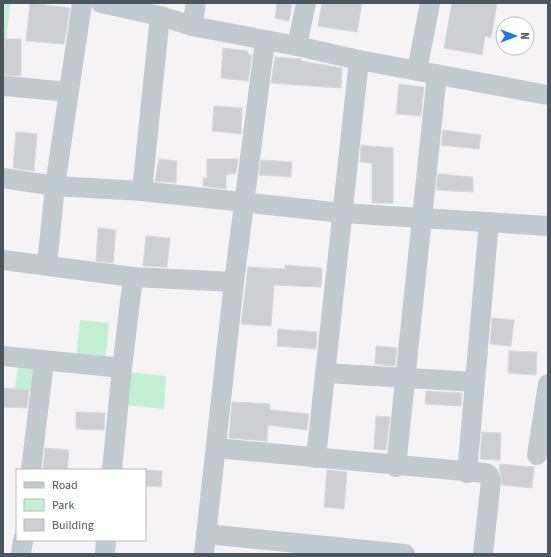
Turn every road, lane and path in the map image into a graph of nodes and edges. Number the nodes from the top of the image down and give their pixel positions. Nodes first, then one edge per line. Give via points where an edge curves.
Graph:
1 (82, 3) edge
2 (101, 3) edge
3 (196, 3) edge
4 (306, 3) edge
5 (430, 3) edge
6 (160, 16) junction
7 (192, 26) junction
8 (265, 41) junction
9 (297, 46) junction
10 (359, 60) junction
11 (417, 71) junction
12 (437, 74) junction
13 (5, 86) dead end
14 (69, 92) junction
15 (548, 95) edge
16 (3, 178) edge
17 (55, 186) junction
18 (142, 191) junction
19 (244, 203) junction
20 (342, 213) junction
21 (421, 218) junction
22 (489, 222) junction
23 (548, 226) edge
24 (3, 260) edge
25 (47, 265) junction
26 (133, 277) junction
27 (234, 282) junction
28 (3, 356) edge
29 (44, 361) junction
30 (122, 368) junction
31 (325, 373) junction
32 (405, 378) junction
33 (475, 382) junction
34 (548, 388) edge
35 (216, 448) junction
36 (538, 455) dead end
37 (316, 458) junction
38 (396, 467) junction
39 (31, 469) edge
40 (112, 469) edge
41 (468, 473) junction
42 (206, 534) junction
43 (23, 541) edge
44 (106, 541) edge
45 (289, 548) edge
46 (21, 554) edge
47 (105, 554) edge
48 (204, 554) edge
49 (397, 554) edge
50 (483, 554) edge

1 - 14 street
2 - 6 street
3 - 7 street
4 - 9 street
5 - 11 street
6 - 7 street
6 - 18 street
7 - 8 street
8 - 9 street
8 - 19 street
9 - 10 street
10 - 11 street
10 - 20 street
11 - 12 street
12 - 15 street
12 - 21 street
13 - 14 street
14 - 17 street
16 - 17 street
17 - 18 street
17 - 25 street
18 - 19 street
19 - 20 street
19 - 27 street
20 - 21 street
20 - 31 street
21 - 22 street
21 - 32 street
22 - 23 street
22 - 33 street
24 - 25 street
25 - 26 street
26 - 27 street
26 - 30 street
27 - 35 street
28 - 29 street
29 - 30 street
29 - 39 street
30 - 40 street
31 - 32 street
31 - 37 street
32 - 33 street
32 - 38 street
33 - 41 street
34 - 36 street
35 - 37 street
35 - 42 street
37 - 38 street
38 - 41 street
41 - 50 street via 489,475 491,480
42 - 45 street
42 - 48 street
43 - 46 street
44 - 47 street
45 - 49 street

